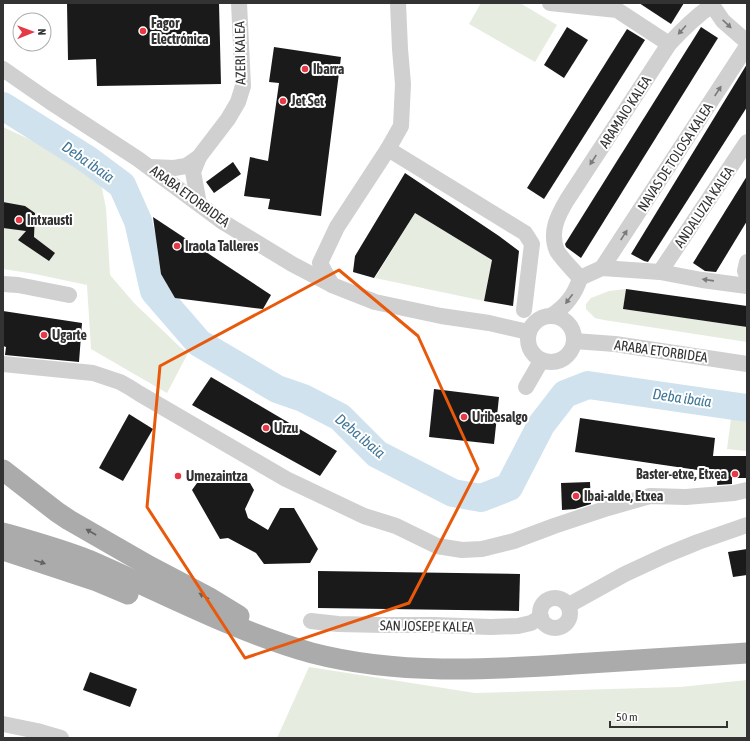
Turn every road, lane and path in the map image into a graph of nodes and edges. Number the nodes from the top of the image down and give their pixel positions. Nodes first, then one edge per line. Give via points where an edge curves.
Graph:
1 (239, 3) edge
2 (398, 3) edge
3 (550, 3) edge
4 (712, 4) edge
5 (747, 42) edge
6 (670, 44) junction
7 (747, 46) edge
8 (3, 69) edge
9 (747, 142) edge
10 (388, 149) junction
11 (199, 157) junction
12 (150, 167) junction
13 (199, 204) junction
14 (747, 262) edge
15 (602, 268) junction
16 (660, 272) junction
17 (747, 276) edge
18 (580, 278) junction
19 (3, 284) edge
20 (332, 285) junction
21 (747, 286) edge
22 (69, 295) dead end
23 (524, 310) dead end
24 (551, 316) junction
25 (528, 332) junction
26 (574, 341) junction
27 (541, 361) junction
28 (3, 364) edge
29 (747, 364) edge
30 (526, 387) dead end
31 (3, 470) edge
32 (747, 490) edge
33 (747, 525) edge
34 (3, 533) edge
35 (3, 550) edge
36 (569, 605) junction
37 (206, 614) junction
38 (541, 617) junction
39 (311, 621) dead end
40 (313, 653) junction
41 (747, 653) edge
42 (3, 724) edge
43 (61, 738) edge

1 - 11 street, AZERI KALEA via 243,86 228,120
2 - 10 street via 403,84 401,126
3 - 6 street via 617,10
4 -> 5 street via 723,21
4 -> 6 street, ARAMAIO KALEA via 687,24
6 -> 18 street, ARAMAIO KALEA via 559,214 554,230 554,241 558,251
15 -> 7 street, NAVAS DE TOLOSA KALEA
8 - 12 street, ARABA ETORBIDEA
9 - 16 street, ANDALUZIA KALEA
10 - 20 street via 337,227 320,264
10 - 23 street via 524,233 532,244
11 - 12 street, AZERI KALEA via 186,166
11 - 13 street via 193,172
12 - 13 street, ARABA ETORBIDEA
13 - 20 street, ARABA ETORBIDEA via 292,264
14 - 17 street
15 - 16 street
15 - 18 street
21 -> 16 street
18 -> 24 street via 570,299
19 - 22 street
20 - 25 street, ARABA ETORBIDEA via 375,302
24 - 25 street via 537,320
24 - 26 street via 559,317 571,326
25 - 27 street via 528,346
26 - 27 street via 569,355 563,360 548,363
26 - 29 street, ARABA ETORBIDEA via 615,344
27 - 30 street
28 - 32 street via 93,373 120,382 286,479 364,516 396,526 438,546 462,550 482,549 650,496 686,496
40 -> 31 main road via 246,621 208,597 76,524
33 - 36 street via 666,555
34 - 37 main road via 86,560
35 -> 37 main road via 150,602
36 - 38 street via 557,598 547,600 541,608
36 - 38 street via 571,615 562,628 546,626
37 - 40 main road
38 - 39 street, SAN JOSEPE KALEA via 518,626 491,627
40 - 41 main road via 352,662 430,669 507,669
42 - 43 street

